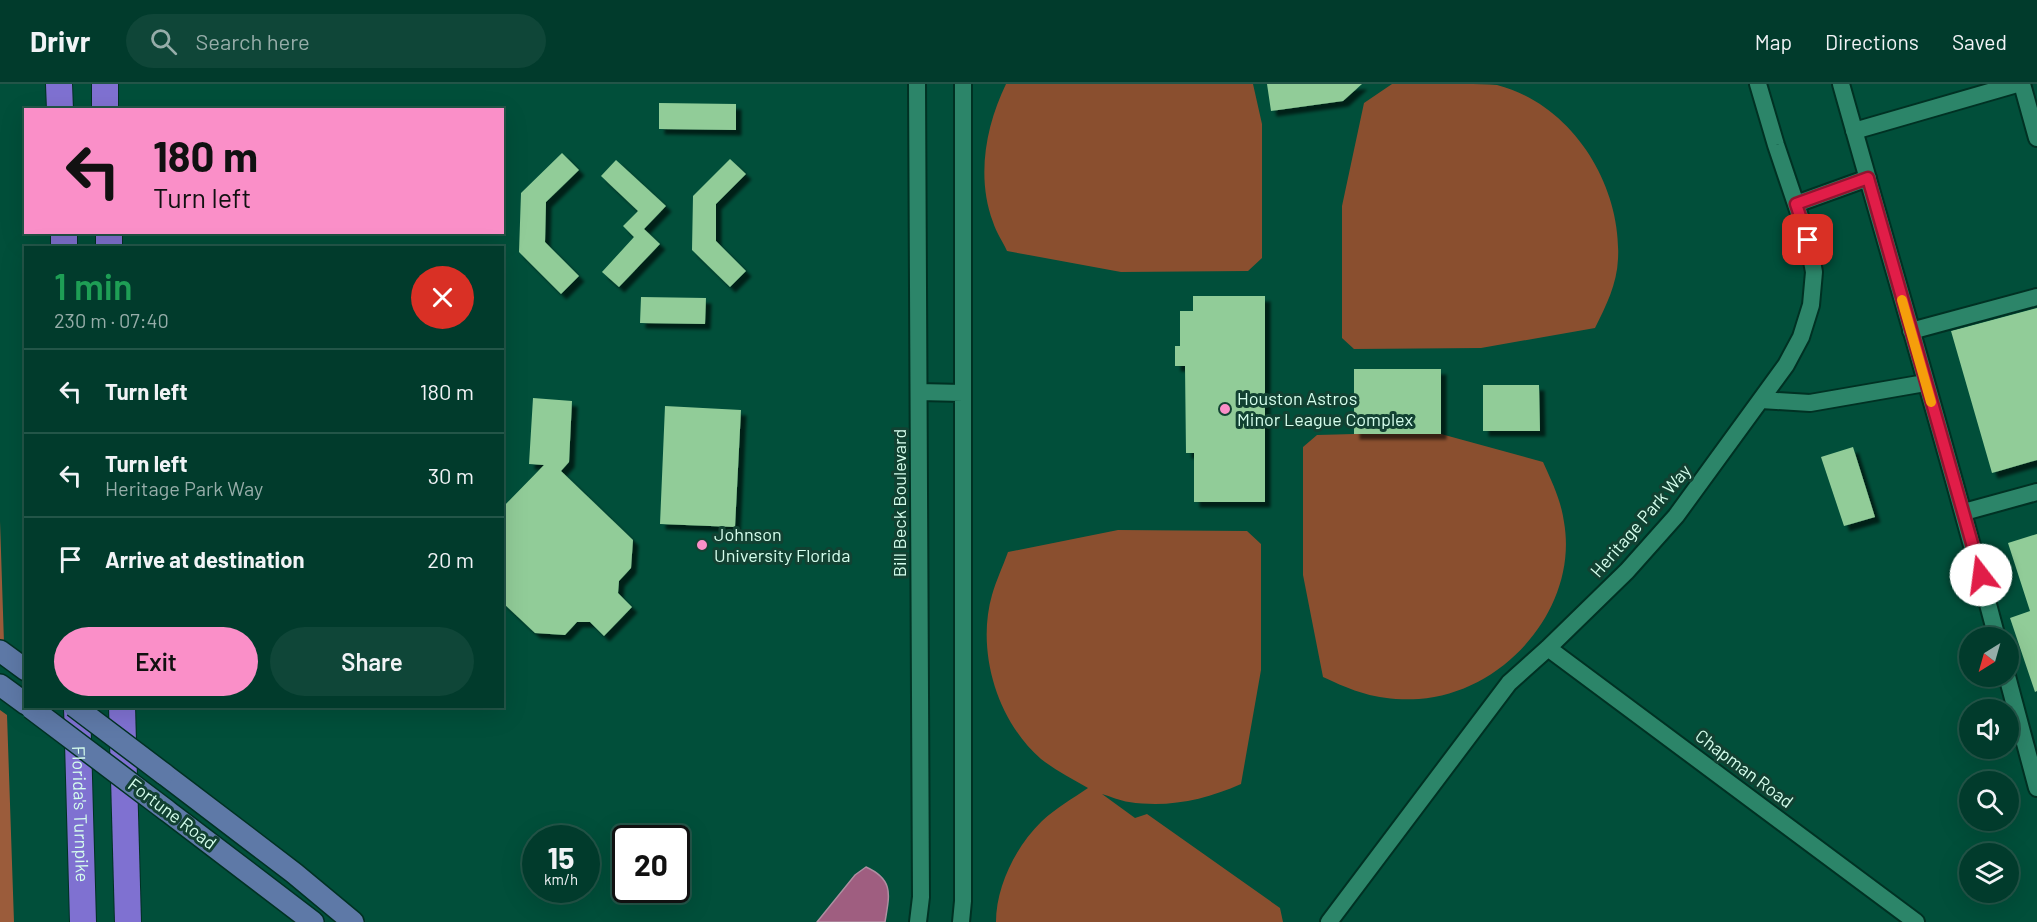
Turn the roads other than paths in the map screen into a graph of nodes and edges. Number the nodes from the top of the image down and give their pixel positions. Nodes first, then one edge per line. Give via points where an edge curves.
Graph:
1 (59, 84) edge
2 (105, 84) edge
3 (917, 84) edge
4 (963, 84) edge
5 (1758, 84) edge
6 (1841, 84) edge
7 (2017, 84) edge
8 (2022, 84) edge
9 (60, 108) edge
10 (105, 108) edge
11 (1854, 131) junction
12 (2037, 138) edge
13 (1868, 178) junction
14 (1796, 204) junction
15 (2037, 297) edge
16 (1911, 331) junction
17 (1925, 383) junction
18 (919, 393) junction
19 (963, 393) junction
20 (1761, 400) junction
21 (2037, 492) edge
22 (1964, 513) junction
23 (1994, 627) edge
24 (1548, 648) junction
25 (0, 651) edge
26 (24, 669) edge
27 (0, 685) edge
28 (2010, 687) edge
29 (24, 703) edge
30 (31, 708) edge
31 (75, 708) edge
32 (78, 708) edge
33 (122, 708) edge
34 (2037, 788) edge
35 (83, 922) edge
36 (128, 922) edge
37 (313, 922) edge
38 (353, 922) edge
39 (918, 922) edge
40 (961, 922) edge
41 (1329, 922) edge
42 (1916, 922) edge

1 - 9 highway
2 - 10 highway
3 - 18 street, Bill Beck Boulevard
4 - 19 street
5 - 14 street, Heritage Park Way
6 - 11 street
7 - 11 street
8 - 12 street
11 - 13 street
13 - 14 street
13 - 16 street
14 - 20 street, Heritage Park Way via 1814,272 1811,305 1801,337
15 - 16 street
16 - 17 street
17 - 20 street via 1810,403
17 - 22 street
18 - 19 street
18 - 39 street, Bill Beck Boulevard
19 - 40 street
20 - 24 street, Heritage Park Way via 1676,516 1627,571
21 - 22 street
22 - 23 street
24 - 41 street, Heritage Park Way via 1509,683
24 - 42 street, Chapman Road
25 - 26 main road
27 - 29 main road, Fortune Road
28 - 34 street
30 - 37 main road, Fortune Road, bridge
31 - 35 highway, Florida's Turnpike
32 - 38 main road, Fortune Road, bridge
33 - 36 highway

